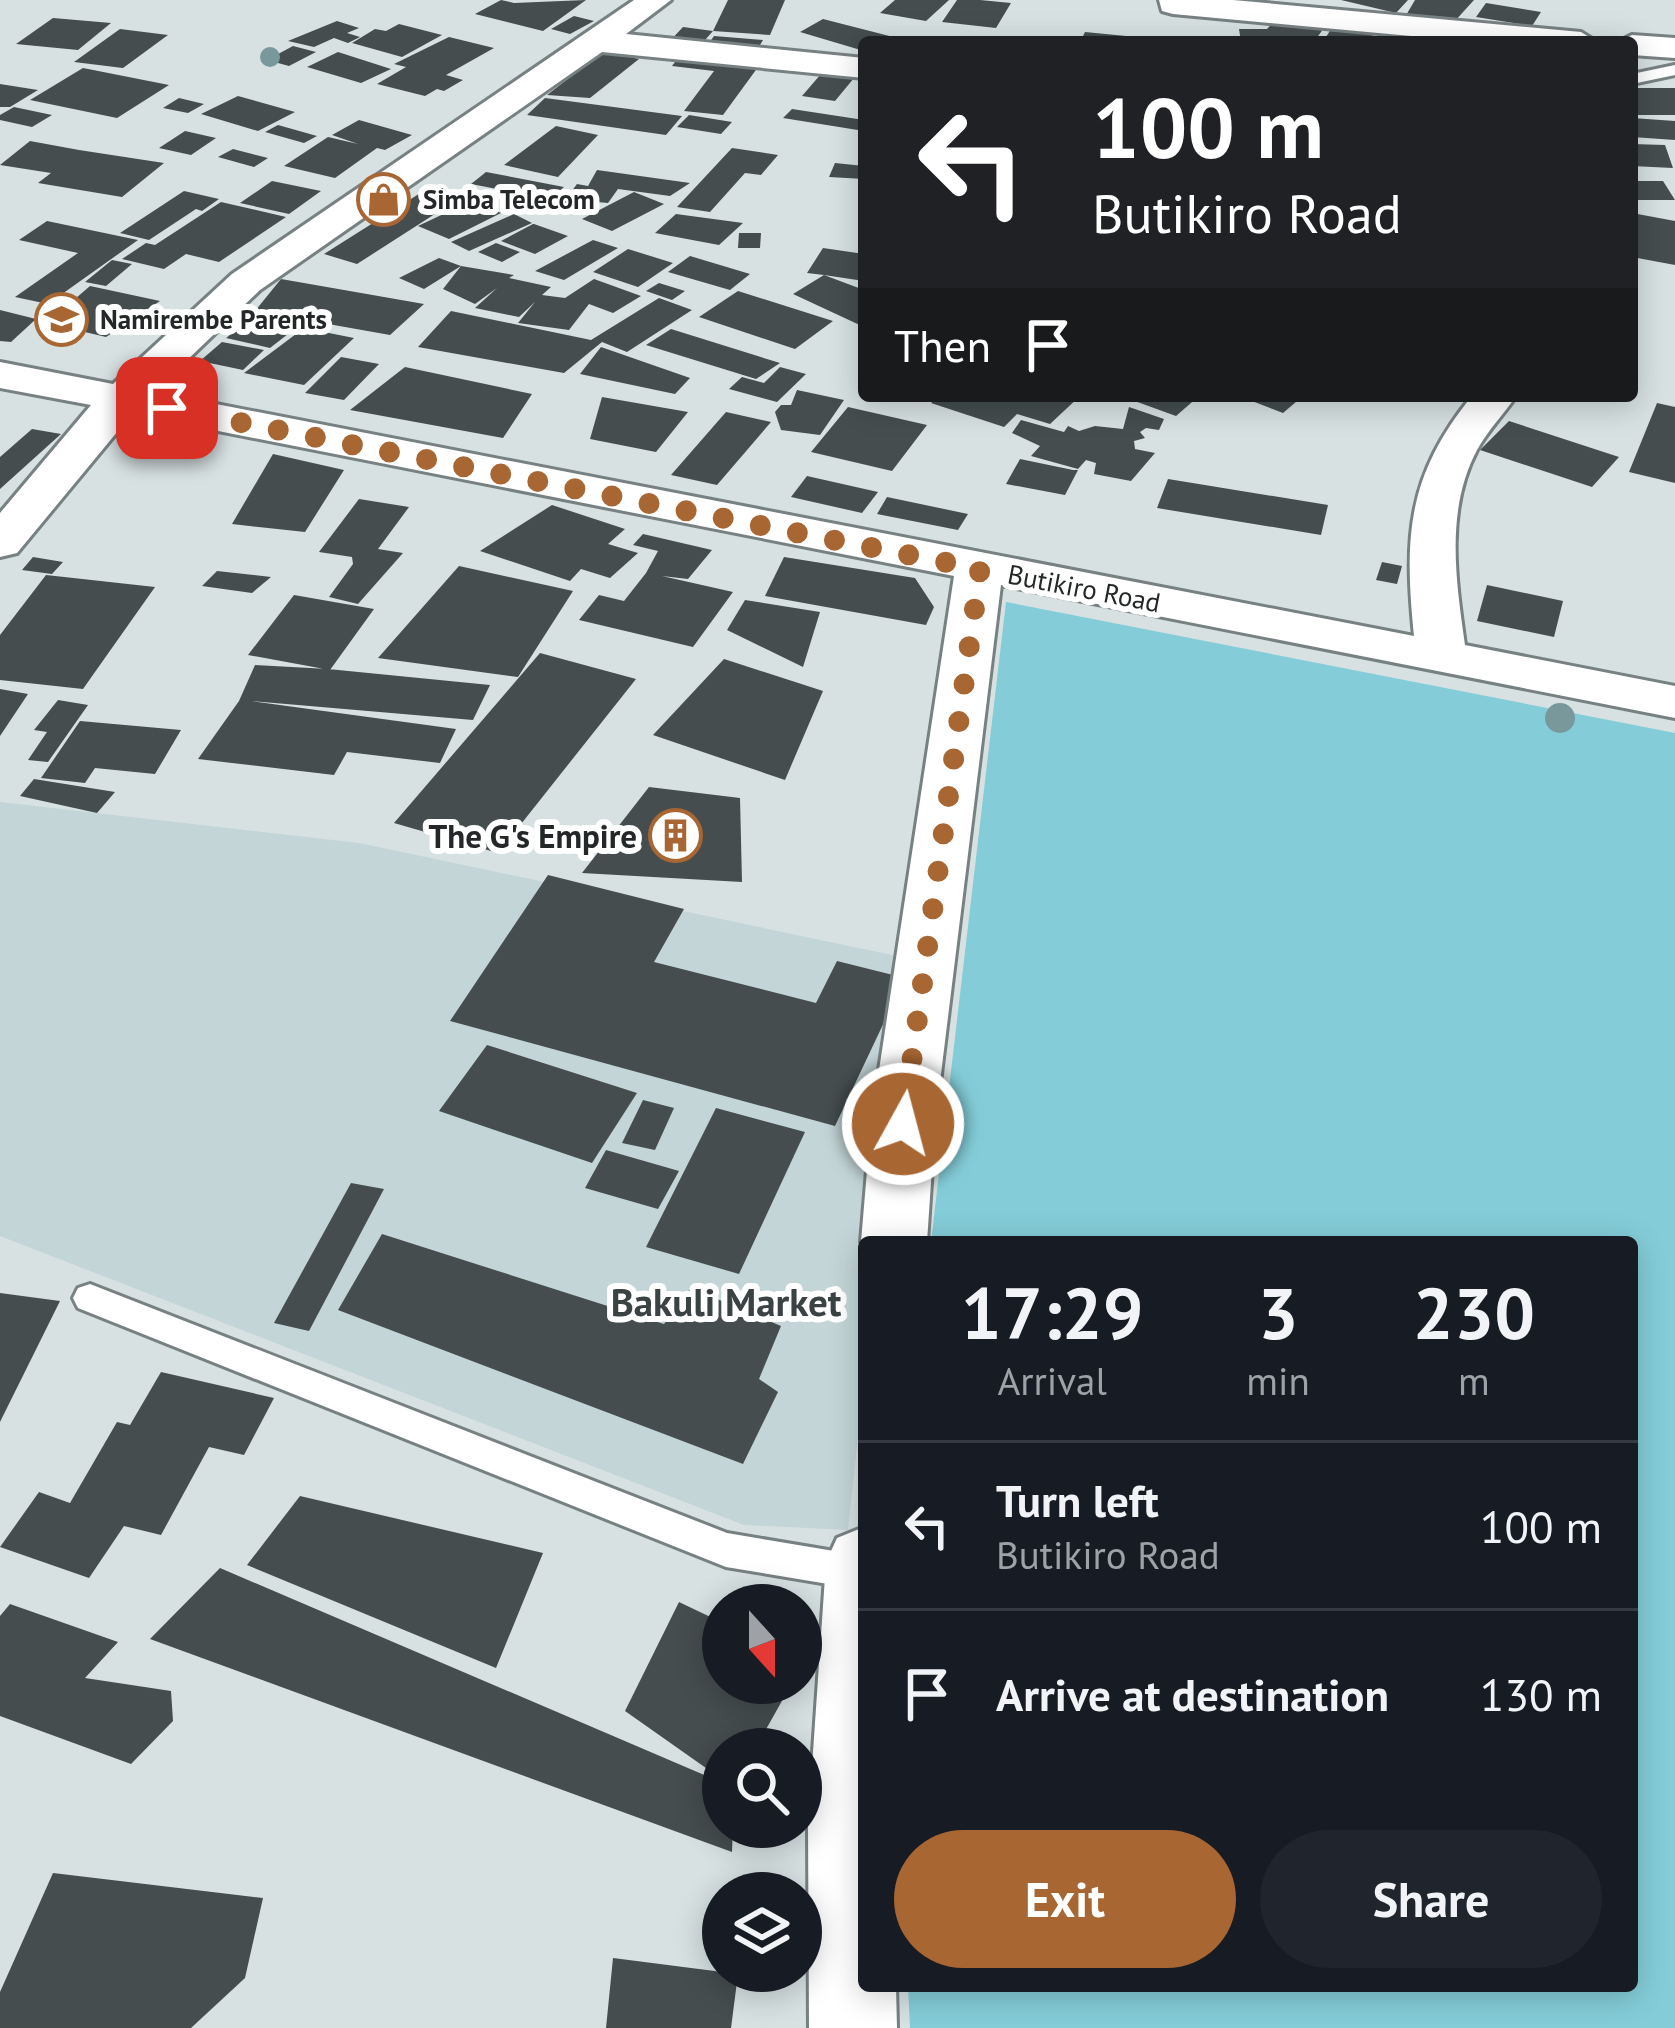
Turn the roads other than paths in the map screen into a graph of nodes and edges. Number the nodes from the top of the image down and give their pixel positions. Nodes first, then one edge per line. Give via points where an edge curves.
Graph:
1 (655, 0) edge
2 (1175, 0) edge
3 (1516, 36) edge
4 (593, 41) junction
5 (1638, 45) edge
6 (1675, 48) edge
7 (858, 67) edge
8 (1675, 70) edge
9 (1638, 78) edge
10 (0, 375) edge
11 (122, 399) junction
12 (1490, 402) edge
13 (0, 543) edge
14 (980, 569) junction
15 (1441, 657) junction
16 (1675, 702) edge
17 (894, 1236) edge
18 (90, 1298) dead end
19 (858, 1572) edge
20 (858, 1663) edge
21 (853, 2028) edge

1 - 4 street
2 - 3 street
4 - 7 street
4 - 11 street via 246,282
5 - 6 street
8 - 9 lane
10 - 11 street, Butikiro Road
11 - 13 street
11 - 14 street, Butikiro Road
12 - 15 street via 1444,475 1431,557
14 - 15 street, Butikiro Road
14 - 17 street via 905,1101
15 - 16 street, Butikiro Road
18 - 19 lane via 726,1550
20 - 21 street via 849,1825

